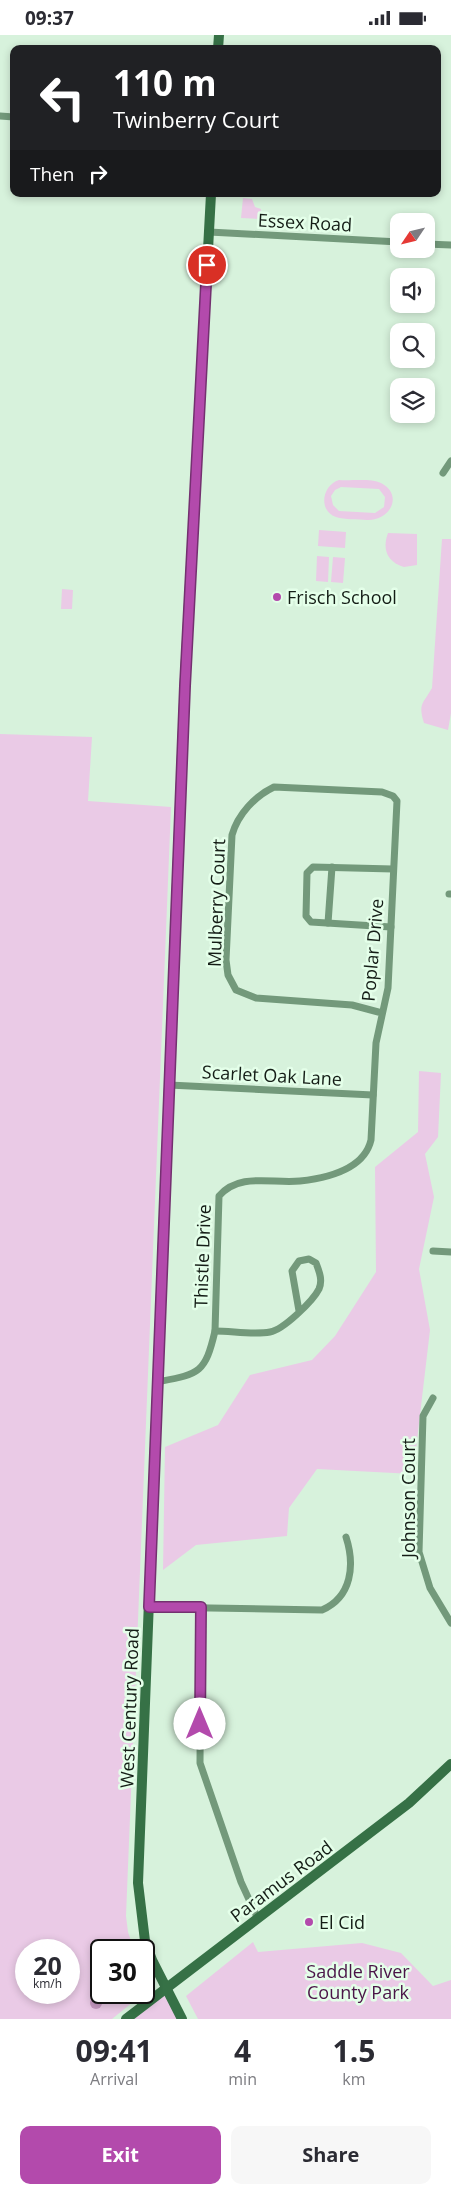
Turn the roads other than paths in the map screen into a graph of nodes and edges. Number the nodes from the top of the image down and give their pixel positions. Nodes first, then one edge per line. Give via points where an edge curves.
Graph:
1 (211, 197) edge
2 (209, 232) junction
3 (390, 242) edge
4 (435, 244) edge
5 (451, 245) edge
6 (451, 461) edge
7 (444, 473) dead end
8 (376, 792) joint
9 (332, 867) junction
10 (393, 869) junction
11 (328, 923) junction
12 (391, 927) junction
13 (382, 1013) junction
14 (169, 1085) junction
15 (373, 1095) junction
16 (343, 1171) joint
17 (433, 1251) dead end
18 (451, 1252) edge
19 (299, 1311) junction
20 (215, 1331) junction
21 (158, 1382) junction
22 (433, 1398) dead end
23 (346, 1537) dead end
24 (149, 1607) junction
25 (201, 1607) junction
26 (451, 1623) edge
27 (451, 1764) edge
28 (258, 1919) junction
29 (167, 1989) junction
30 (126, 2019) edge
31 (182, 2019) edge

1 - 2 main road, West Century Road
2 - 3 street, Essex Road
2 - 14 main road, West Century Road via 185,677
4 - 5 street
6 - 7 street
8 - 10 street, Poplar Drive via 388,793 397,801
8 - 13 street, Mulberry Court via 274,787 258,796 238,821 232,835 226,960 230,983 246,996 352,1005
9 - 10 street
9 - 11 street
9 - 11 street via 313,867 307,873 306,916 311,922
10 - 12 street, Poplar Drive
11 - 12 street
12 - 13 street, Poplar Drive via 388,988
13 - 15 street, Poplar Drive via 376,1043
14 - 15 street, Scarlet Oak Lane
14 - 21 main road, West Century Road
15 - 16 street, Poplar Drive via 369,1150 361,1161
16 - 20 street, Thistle Drive via 300,1181 237,1183 219,1196
17 - 18 street
19 - 19 street via 318,1289 321,1280 316,1263 309,1259 299,1261 292,1271
19 - 20 street via 279,1329 269,1332
20 - 21 street, Thistle Drive via 208,1359 199,1370 186,1377
21 - 24 main road, West Century Road
22 - 26 street, Johnson Court via 423,1416 419,1551 430,1588
23 - 25 street via 350,1550 349,1580 342,1596 329,1607 313,1611
24 - 25 street
24 - 29 main road, West Century Road via 139,1903 145,1941
25 - 28 street via 200,1763 241,1882
27 - 28 main road, Paramus Road via 409,1803
28 - 29 main road, Paramus Road
29 - 30 main road, Paramus Road
29 - 31 main road, West Century Road

